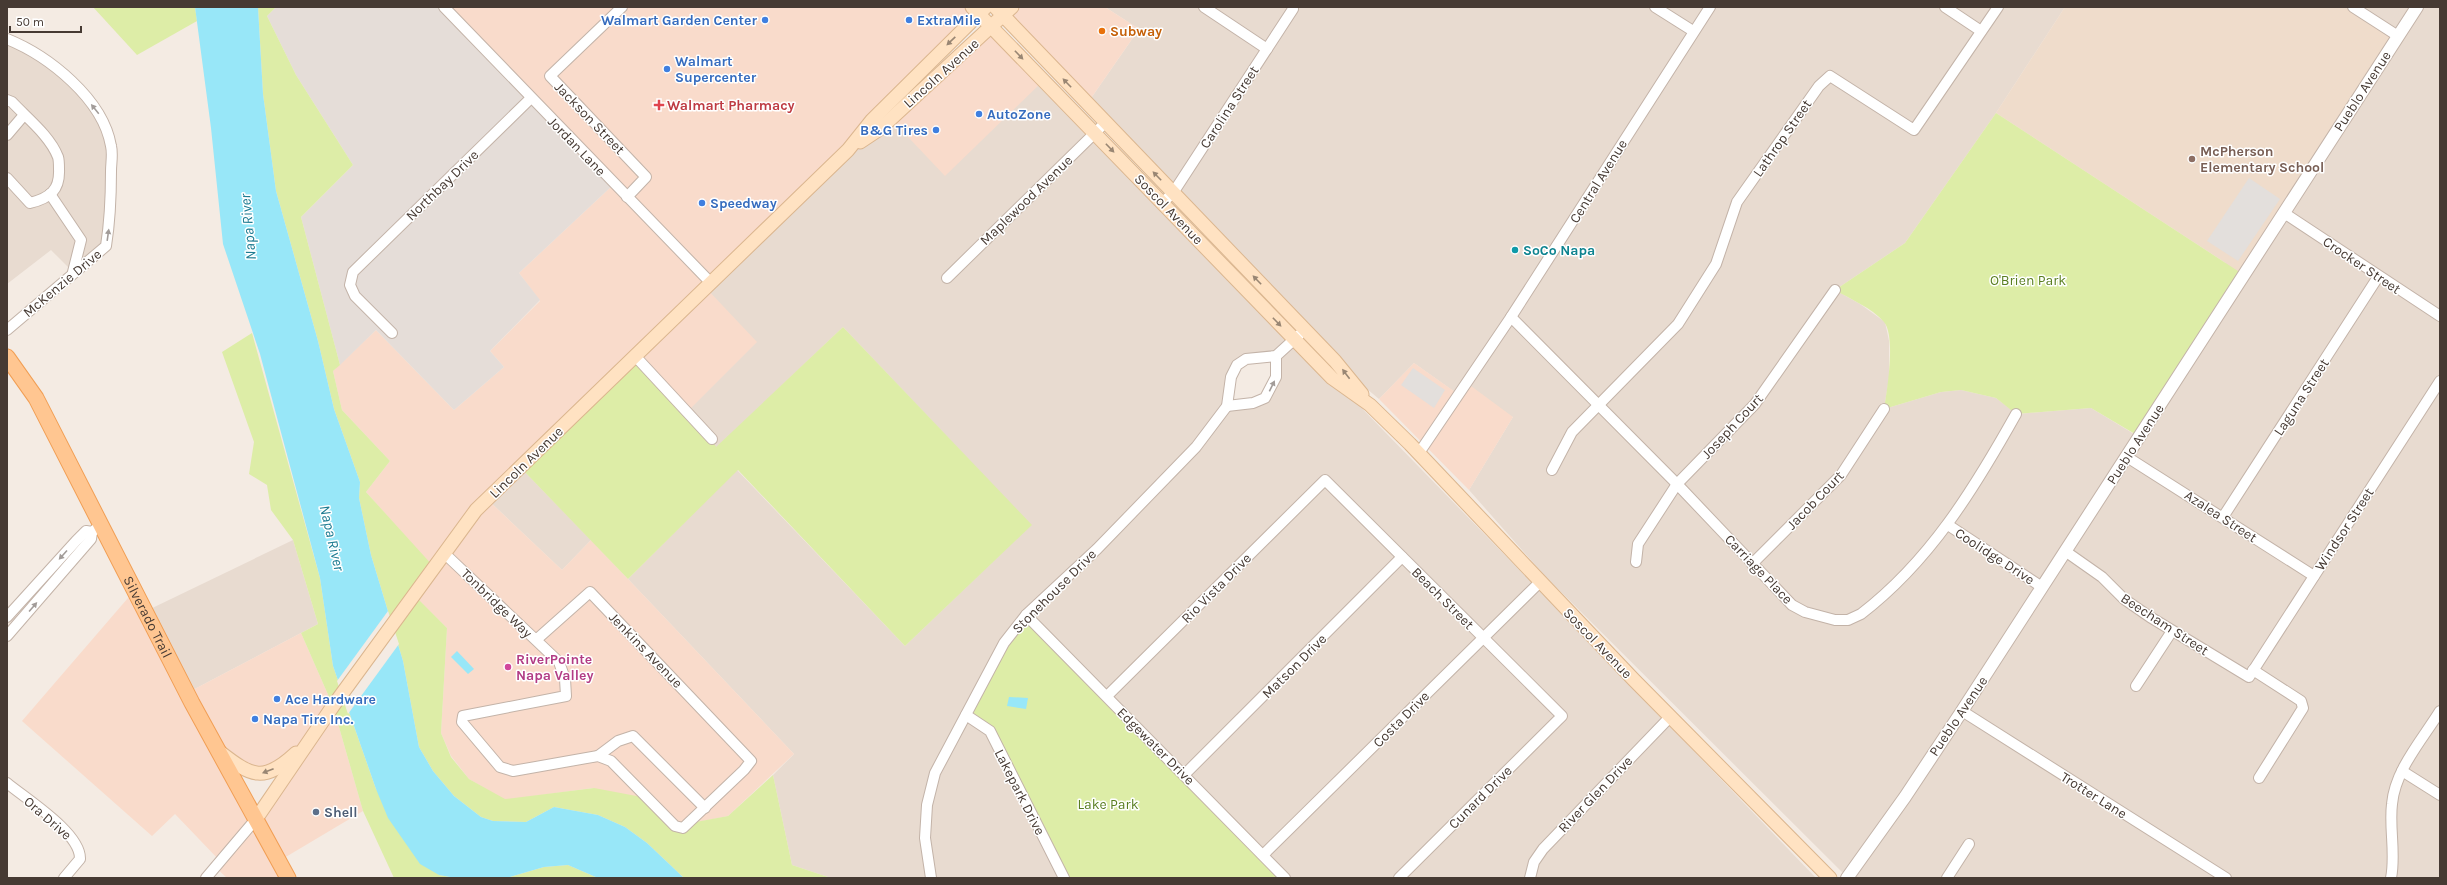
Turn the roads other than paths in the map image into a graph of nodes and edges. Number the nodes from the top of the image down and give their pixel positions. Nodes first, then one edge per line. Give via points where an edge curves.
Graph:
1 (444, 7) edge
2 (622, 7) edge
3 (1204, 7) edge
4 (1655, 7) edge
5 (1710, 7) edge
6 (1945, 7) edge
7 (1998, 7) edge
8 (2353, 7) edge
9 (2417, 7) edge
10 (979, 9) edge
11 (1293, 9) dead end
12 (1003, 10) edge
13 (992, 27) junction
14 (1693, 31) junction
15 (1981, 32) junction
16 (2398, 36) junction
17 (7, 39) edge
18 (1267, 49) junction
19 (530, 99) junction
20 (7, 100) edge
21 (24, 115) junction
22 (1105, 122) junction
23 (1095, 133) junction
24 (7, 135) edge
25 (848, 150) junction
26 (7, 178) edge
27 (1173, 193) junction
28 (50, 194) junction
29 (627, 197) junction
30 (1163, 202) junction
31 (2284, 213) junction
32 (74, 272) junction
33 (2378, 277) junction
34 (947, 278) dead end
35 (711, 283) junction
36 (1835, 290) dead end
37 (2440, 316) edge
38 (1511, 317) junction
39 (7, 330) edge
40 (1305, 330) junction
41 (392, 333) dead end
42 (1294, 339) junction
43 (1276, 356) junction
44 (7, 357) edge
45 (636, 357) junction
46 (2440, 381) edge
47 (1597, 404) junction
48 (1370, 405) junction
49 (1226, 406) junction
50 (1884, 409) dead end
51 (2016, 414) dead end
52 (712, 439) dead end
53 (1419, 454) junction
54 (2127, 457) junction
55 (1552, 470) dead end
56 (1325, 480) joint
57 (1677, 484) junction
58 (2223, 517) junction
59 (1948, 526) junction
60 (96, 529) junction
61 (2065, 552) junction
62 (444, 553) junction
63 (1402, 557) junction
64 (1636, 562) dead end
65 (1752, 564) junction
66 (2314, 576) junction
67 (1540, 582) junction
68 (2042, 587) junction
69 (1026, 615) junction
70 (7, 617) edge
71 (2172, 631) junction
72 (7, 636) edge
73 (1483, 638) junction
74 (536, 640) junction
75 (2251, 673) junction
76 (2136, 686) dead end
77 (1107, 696) junction
78 (1962, 711) junction
79 (2440, 711) edge
80 (966, 715) junction
81 (1562, 716) joint
82 (1670, 717) junction
83 (310, 739) junction
84 (218, 751) junction
85 (598, 756) junction
86 (2402, 771) junction
87 (1185, 774) junction
88 (2259, 778) dead end
89 (8, 786) edge
90 (2440, 795) edge
91 (705, 808) junction
92 (256, 819) junction
93 (1969, 844) dead end
94 (1263, 855) junction
95 (64, 878) edge
96 (206, 878) edge
97 (288, 878) edge
98 (931, 878) edge
99 (1064, 878) edge
100 (1284, 878) edge
101 (1399, 878) edge
102 (1530, 878) edge
103 (1830, 878) edge
104 (1848, 878) edge
105 (1947, 878) edge
106 (2226, 878) edge
107 (2391, 878) edge

1 - 19 street, Jordan Lane
2 - 29 street, Jackson Street via 550,76 646,177
3 - 18 street
4 - 14 street
5 - 14 street, Central Avenue
6 - 15 street
7 - 15 street, Lathrop Street
8 - 16 street
9 - 16 street, Pueblo Avenue
10 - 13 main road, Soscol Avenue
10 -> 25 main road, Lincoln Avenue via 872,120
11 - 18 street, Carolina Street
12 - 13 main road, Lincoln Avenue
22 -> 12 main road, Soscol Avenue
13 -> 23 main road, Soscol Avenue
13 - 25 main road, Lincoln Avenue via 881,128
14 - 38 street, Central Avenue
15 - 47 street, Lathrop Street via 1914,130 1830,76 1819,86 1737,202 1716,264 1678,324
16 - 31 street, Pueblo Avenue
32 -> 17 street, McKenzie Drive via 106,246 110,218 111,146 99,113 69,78 28,47
18 - 27 street, Carolina Street
19 - 29 street, Jordan Lane
19 - 41 street, Northbay Drive via 353,272 350,285 355,296
20 - 21 street
21 - 24 street
21 - 28 street via 48,141 58,158 60,182
22 - 23 street, Maplewood Avenue
27 -> 22 main road, Soscol Avenue
23 -> 30 main road, Soscol Avenue
23 - 34 street, Maplewood Avenue
25 - 35 main road, Lincoln Avenue
26 - 28 street via 30,203 42,200
27 - 30 street, Carolina Street
40 -> 27 main road, Soscol Avenue
28 - 32 street via 81,240
29 - 35 street, Jordan Lane
30 -> 42 main road, Soscol Avenue
31 - 33 street, Crocker Street
31 - 54 street, Pueblo Avenue
32 - 39 street, McKenzie Drive
33 - 37 street, Crocker Street
33 - 58 street, Laguna Street
35 - 45 main road, Lincoln Avenue
36 - 57 street, Joseph Court via 1755,404
38 - 47 street, Carriage Place
38 - 53 street, Central Avenue
40 - 42 street
48 -> 40 main road, Soscol Avenue via 1342,368
42 - 43 street
42 - 48 main road, Soscol Avenue via 1332,378
43 - 49 street, Stonehouse Drive via 1246,359 1237,365 1231,377
49 -> 43 street via 1253,403 1265,398 1272,389 1276,377
44 - 60 main road, Silverado Trail via 36,398
45 - 52 street
45 - 62 main road, Lincoln Avenue via 493,492 461,528
46 - 66 street, Windsor Street
47 - 55 street via 1572,432
47 - 57 street, Carriage Place
48 - 53 main road, Soscol Avenue
49 - 69 street, Stonehouse Drive via 1196,447 1170,475 1097,549
50 - 65 street, Jacob Court via 1841,476
51 - 59 street, Carriage Place via 1980,478
53 - 67 main road, Soscol Avenue
54 - 58 street, Azalea Street
54 - 61 street, Pueblo Avenue
56 - 63 street, Beach Street
56 - 77 street, Rio Vista Drive
57 - 64 street, Joseph Court via 1638,544
57 - 65 street, Carriage Place
58 - 66 street, Azalea Street
59 - 65 street, Carriage Place via 1932,547 1872,606 1848,620 1835,620 1805,612 1792,605
59 - 68 street, Coolidge Drive
60 -> 70 street via 86,531
72 -> 60 street via 91,539
60 - 84 main road, Silverado Trail
61 - 68 street, Pueblo Avenue
61 - 71 street, Beecham Street via 2102,577 2124,599
62 - 74 street, Tonbridge Way
62 - 83 main road, Lincoln Avenue
63 - 73 street, Beach Street
63 - 87 street, Matson Drive
66 - 75 street, Windsor Street
67 - 73 street, Costa Drive
67 - 82 main road, Soscol Avenue
68 - 78 street, Pueblo Avenue
69 - 77 street, Edgewater Drive
69 - 80 street, Stonehouse Drive via 1004,643
71 - 75 street, Beecham Street
71 - 76 street
73 - 81 street, Beach Street
73 - 94 street, Costa Drive
74 - 85 street, Tonbridge Way via 563,669 566,696 467,713 461,719 462,722 500,767 506,770 513,771
74 - 91 street, Jenkins Avenue via 590,592 751,761
75 - 88 street, Beecham Street via 2301,702 2303,708
77 - 87 street, Edgewater Drive
78 - 104 street, Pueblo Avenue
78 - 106 street, Trotter Lane
79 - 86 street
80 - 98 street, Stonehouse Drive via 935,773 927,805 925,838
80 - 99 street, Lakepark Drive via 990,731
81 - 101 street, Cunard Drive
82 - 102 street, River Glen Drive via 1543,849 1534,862
82 - 103 main road, Soscol Avenue
83 -> 84 main road via 289,759 262,774 254,774 240,768
83 - 92 main road, Lincoln Avenue
84 - 92 main road, Silverado Trail
85 - 91 street via 618,741 633,736
85 - 91 street via 611,761 674,826 683,828
86 - 90 street
86 - 107 street via 2394,788 2392,805
87 - 94 street, Edgewater Drive
89 - 95 street, Ora Drive via 65,830 77,845 80,859
92 - 96 street
92 - 97 main road, Silverado Trail
93 - 105 street
94 - 100 street, Edgewater Drive

